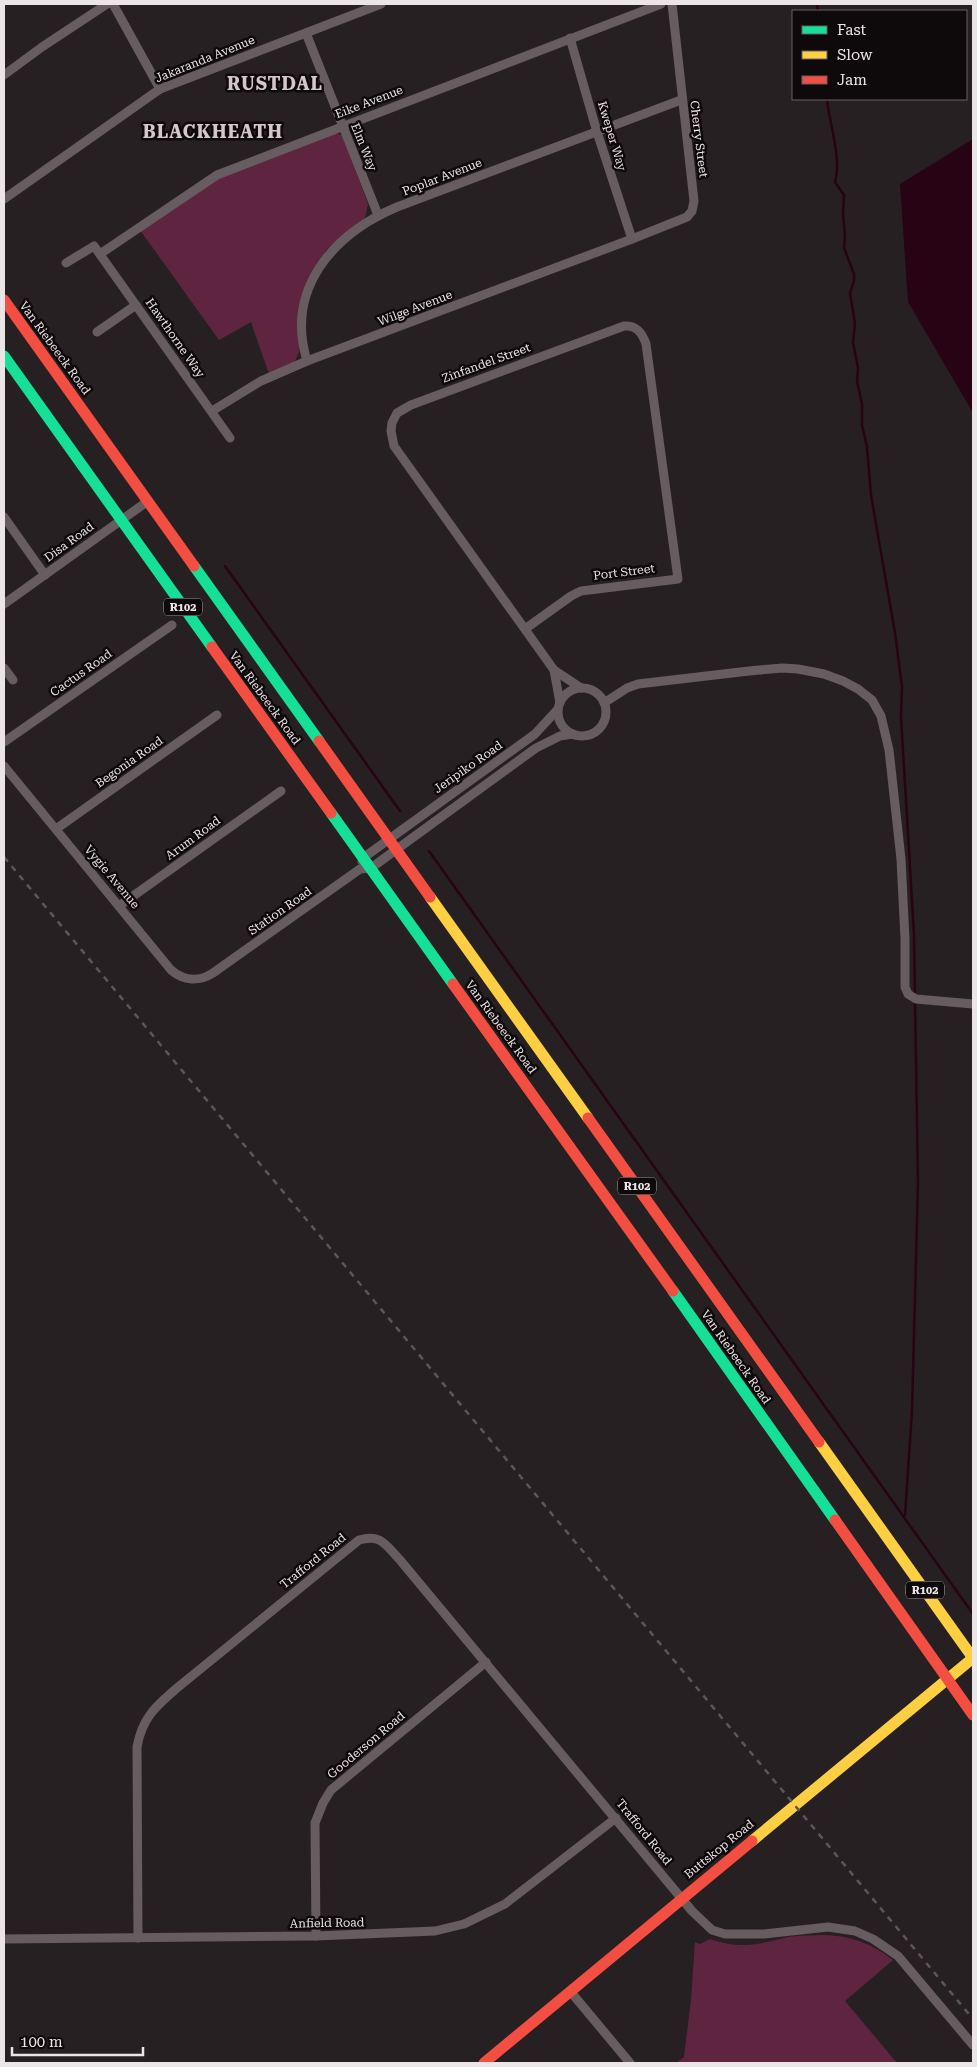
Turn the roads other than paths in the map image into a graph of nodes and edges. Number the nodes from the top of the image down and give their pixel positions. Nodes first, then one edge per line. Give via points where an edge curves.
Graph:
1 (107, 4) edge
2 (113, 4) edge
3 (381, 4) edge
4 (661, 4) edge
5 (672, 4) edge
6 (306, 33) junction
7 (570, 38) junction
8 (4, 75) edge
9 (160, 89) junction
10 (681, 100) junction
11 (342, 126) junction
12 (597, 132) junction
13 (4, 200) edge
14 (378, 215) junction
15 (632, 239) junction
16 (100, 254) junction
17 (66, 263) dead end
18 (4, 300) edge
19 (136, 305) junction
20 (97, 332) dead end
21 (4, 356) edge
22 (307, 361) junction
23 (212, 411) junction
24 (230, 438) dead end
25 (148, 501) junction
26 (4, 517) edge
27 (121, 520) junction
28 (45, 575) junction
29 (678, 579) joint
30 (4, 604) edge
31 (172, 625) dead end
32 (525, 629) junction
33 (4, 668) edge
34 (554, 670) junction
35 (13, 680) dead end
36 (581, 688) junction
37 (604, 703) junction
38 (559, 706) junction
39 (217, 715) dead end
40 (573, 734) junction
41 (4, 742) edge
42 (4, 766) edge
43 (281, 790) dead end
44 (56, 829) junction
45 (388, 839) junction
46 (396, 850) junction
47 (363, 858) junction
48 (365, 869) junction
49 (119, 906) junction
50 (213, 973) joint
51 (973, 1004) edge
52 (973, 1658) edge
53 (486, 1662) junction
54 (946, 1678) junction
55 (973, 1715) edge
56 (616, 1818) junction
57 (682, 1898) junction
58 (316, 1936) junction
59 (138, 1938) junction
60 (4, 1939) edge
61 (570, 1991) junction
62 (973, 2045) edge
63 (484, 2063) edge
64 (630, 2063) edge

1 - 8 street
2 - 9 street
3 - 6 street, Jakaranda Avenue
4 - 7 street, Eike Avenue
5 - 10 street, Cherry Street
6 - 9 street, Jakaranda Avenue
6 - 11 street, Elm Way
7 - 11 street, Eike Avenue
7 - 12 street, Kweper Way
9 - 13 street, Jakaranda Avenue
10 - 12 street, Poplar Avenue
10 - 15 street, Cherry Street via 694,206 687,217
11 - 14 street, Elm Way
11 - 16 street, Eike Avenue via 212,177
12 - 14 street, Poplar Avenue
12 - 15 street, Kweper Way
14 - 22 street, Poplar Avenue via 340,242 313,277 302,314 301,332
15 - 22 street, Wilge Avenue
16 - 17 street via 93,246
16 - 19 street, Hawthorne Way
18 - 25 main road, Van Riebeeck Road / R102
19 - 20 street
19 - 23 street, Hawthorne Way
21 - 27 main road, Van Riebeeck Road / R102
22 - 23 street, Wilge Avenue via 261,381
23 - 24 street, Hawthorne Way
25 - 27 street, Disa Road
25 - 45 main road, Van Riebeeck Road / R102
26 - 28 street
27 - 28 street, Disa Road
27 - 47 main road, Van Riebeeck Road / R102
28 - 30 street, Disa Road
29 - 32 street, Port Street via 581,591
29 - 32 street, Zinfandel Street via 646,344 635,327 624,326 411,405 397,413 392,423 394,446
31 - 41 street, Cactus Road
32 - 34 street, Zinfandel Street
33 - 35 street
34 - 36 street, Zinfandel Street
34 - 38 street, Zinfandel Street
36 - 37 street via 595,692
36 - 38 street via 568,692
37 - 40 street via 606,715 597,730 587,735
37 - 51 street via 638,684 782,668 824,674 858,689 872,700 881,716 889,750 901,859 905,987 908,994 916,999
38 - 40 street via 561,724
38 - 45 street, Jeripiko Road via 535,734
39 - 44 street, Begonia Road
40 - 46 street, Jeripiko Road via 560,736 536,748
42 - 44 street, Vygie Avenue
43 - 49 street, Arum Road
44 - 49 street, Vygie Avenue
45 - 46 main road, Van Riebeeck Road / R102
45 - 47 street, Jeripiko Road
46 - 48 street, Jeripiko Road
46 - 52 main road, Van Riebeeck Road / R102
47 - 48 main road, Van Riebeeck Road / R102
48 - 50 street, Station Road
48 - 54 main road, Van Riebeeck Road / R102 via 838,1522
49 - 50 street, Vygie Avenue via 175,973 196,979
52 - 54 main road, Buttskop Road
53 - 56 street, Trafford Road
53 - 58 street, Gooderson Road via 331,1790 315,1823
53 - 59 street, Trafford Road via 380,1539 359,1540 177,1688 153,1709 147,1719 137,1747
54 - 55 main road, Van Riebeeck Road / R102
54 - 57 main road, Buttskop Road
56 - 57 street, Trafford Road
56 - 58 street, Anfield Road via 504,1904 464,1924 418,1933
57 - 61 main road, Buttskop Road
57 - 62 street, Trafford Road via 707,1926 725,1934 836,1928 873,1938 898,1956
58 - 59 street, Anfield Road
59 - 60 street, Anfield Road
61 - 63 main road, Buttskop Road
61 - 64 street

